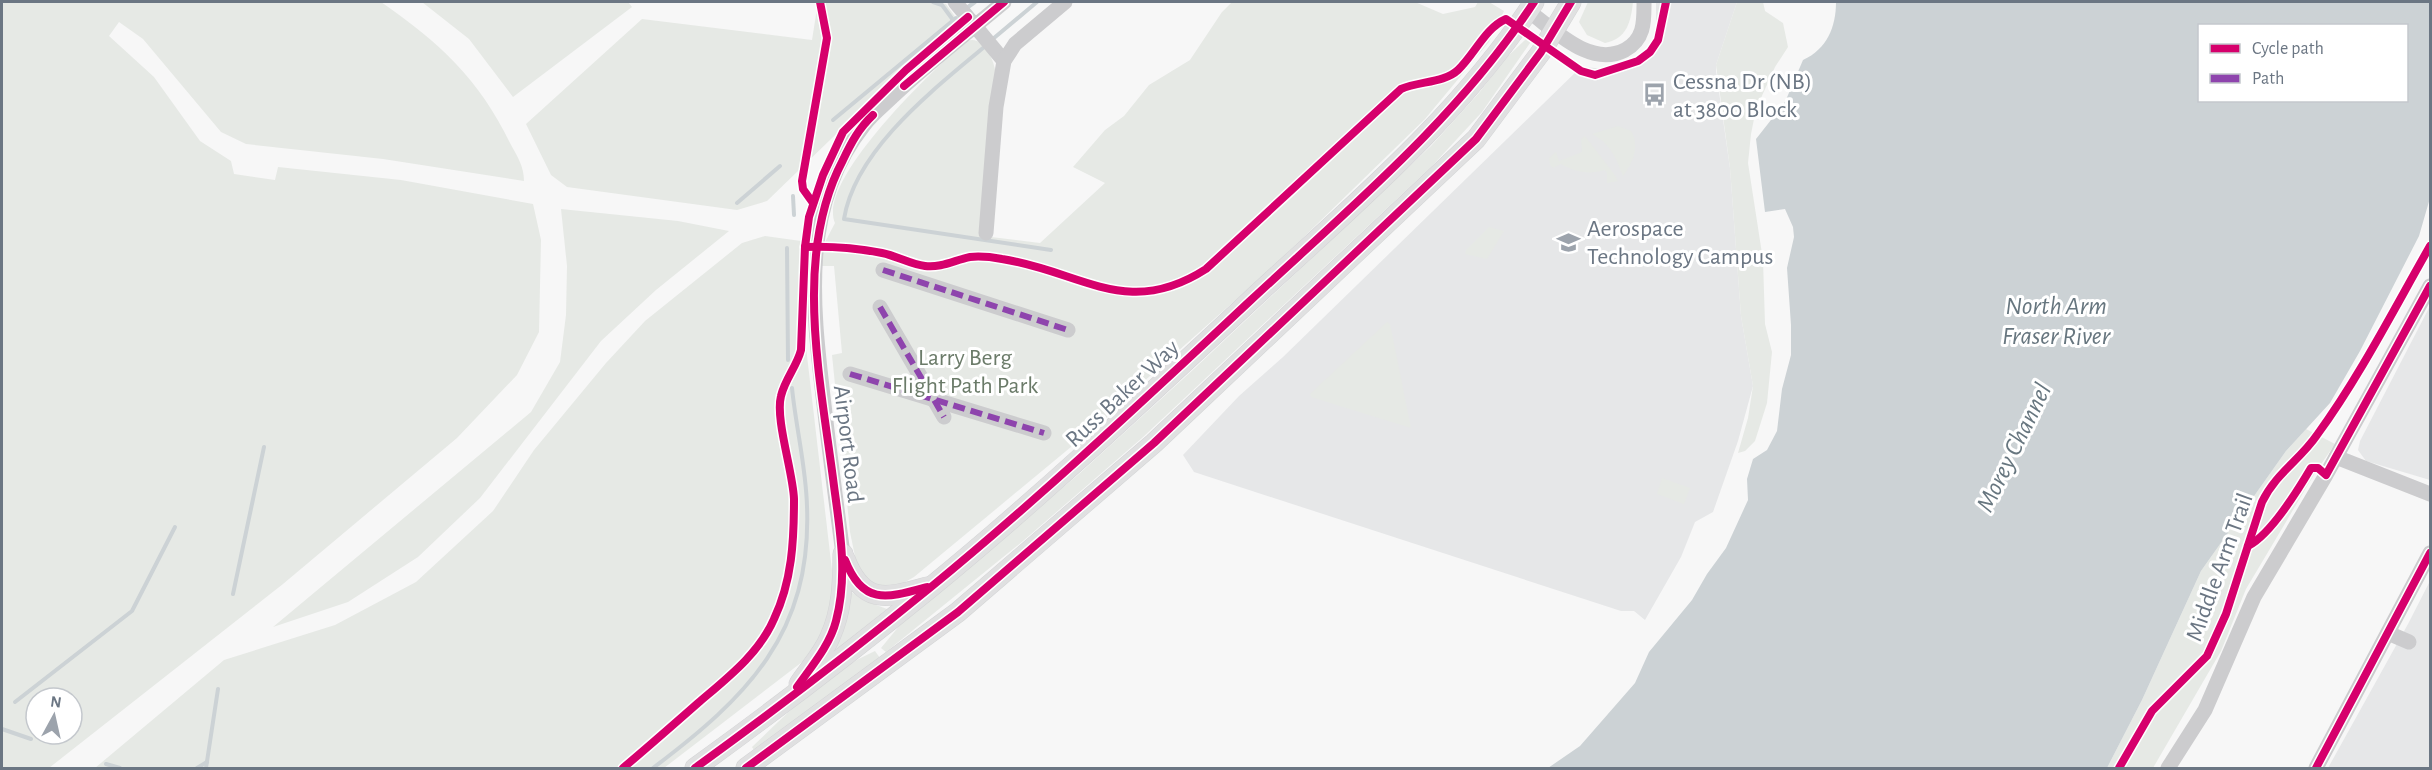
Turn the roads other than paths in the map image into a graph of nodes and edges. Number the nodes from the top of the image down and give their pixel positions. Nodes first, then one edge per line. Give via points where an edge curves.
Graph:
1 (956, 2) edge
2 (1004, 2) edge
3 (1065, 2) edge
4 (1571, 2) edge
5 (1644, 2) edge
6 (1531, 6) edge
7 (975, 26) junction
8 (1554, 30) junction
9 (1004, 62) junction
10 (986, 233) dead end
11 (883, 270) dead end
12 (2430, 286) edge
13 (880, 307) dead end
14 (1068, 330) dead end
15 (850, 374) dead end
16 (934, 399) junction
17 (944, 417) dead end
18 (1044, 433) dead end
19 (2336, 457) junction
20 (2430, 494) edge
21 (2430, 553) edge
22 (843, 554) junction
23 (934, 585) junction
24 (2388, 633) junction
25 (2409, 642) dead end
26 (789, 700) junction
27 (695, 768) edge
28 (746, 768) edge
29 (2168, 768) edge
30 (2316, 768) edge

1 - 7 street
2 - 7 street, Airport Road
3 - 9 street via 1015,44
4 - 8 main road
5 - 8 street via 1640,37 1618,53 1605,56 1589,52
6 - 8 street
6 - 23 main road, Russ Baker Way via 1448,112 1380,180 1095,446
7 - 9 street
7 - 22 street, Airport Road via 865,123 835,174 824,203 815,246 814,300
8 - 28 main road via 1476,139 1154,443 958,612
9 - 10 street via 996,107
11 - 14 street
12 - 19 street
13 - 16 street
15 - 16 street
16 - 17 street
16 - 18 street
19 - 20 street
19 - 29 street via 2254,597 2205,710
21 - 24 street
22 - 23 main road via 859,585 872,595 885,597
22 - 26 main road via 836,624
23 - 26 main road, Russ Baker Way
24 - 25 street
24 - 30 street
26 - 27 main road, Russ Baker Way

